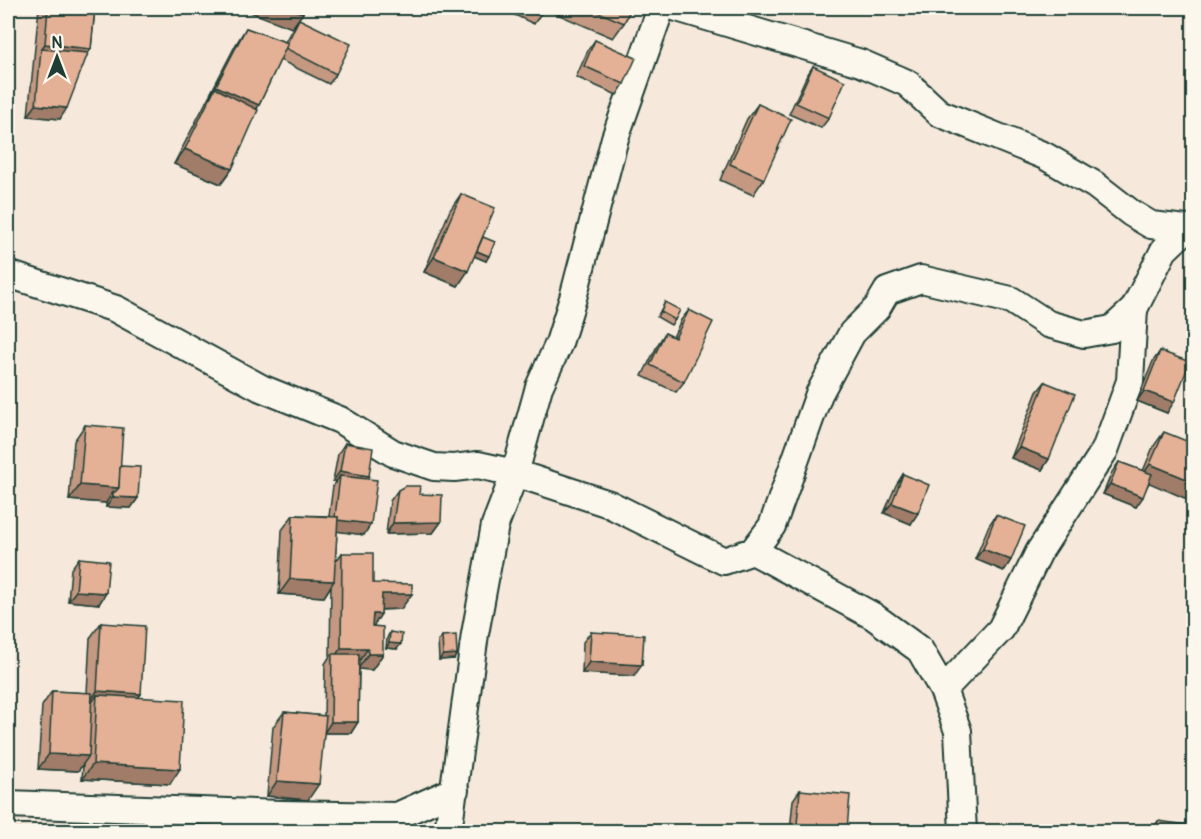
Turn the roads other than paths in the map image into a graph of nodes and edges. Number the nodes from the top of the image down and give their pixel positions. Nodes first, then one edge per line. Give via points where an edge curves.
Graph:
1 (660, 8) edge
2 (677, 8) edge
3 (1190, 228) edge
4 (8, 274) edge
5 (1134, 309) junction
6 (515, 473) junction
7 (753, 551) junction
8 (944, 690) junction
9 (455, 790) junction
10 (8, 804) edge
11 (448, 831) edge
12 (963, 831) edge

1 - 6 street via 615,138 573,298 539,387
2 - 3 street via 861,63 907,83 939,112 1045,156 1151,225
3 - 5 street via 1164,250
4 - 6 street via 117,309 261,388 340,420 393,453 434,467 478,465
5 - 7 street via 1112,329 1084,334 1048,324 1011,300 937,282 921,279 887,291 877,308 852,333 819,394 772,526
5 - 8 street via 1130,381 1105,450 1039,552 1001,629
6 - 7 street via 609,504 724,561
6 - 9 street via 495,525 475,634
7 - 8 street via 873,616 901,636 920,650
8 - 12 street via 958,731
9 - 10 street via 397,816
9 - 11 street

